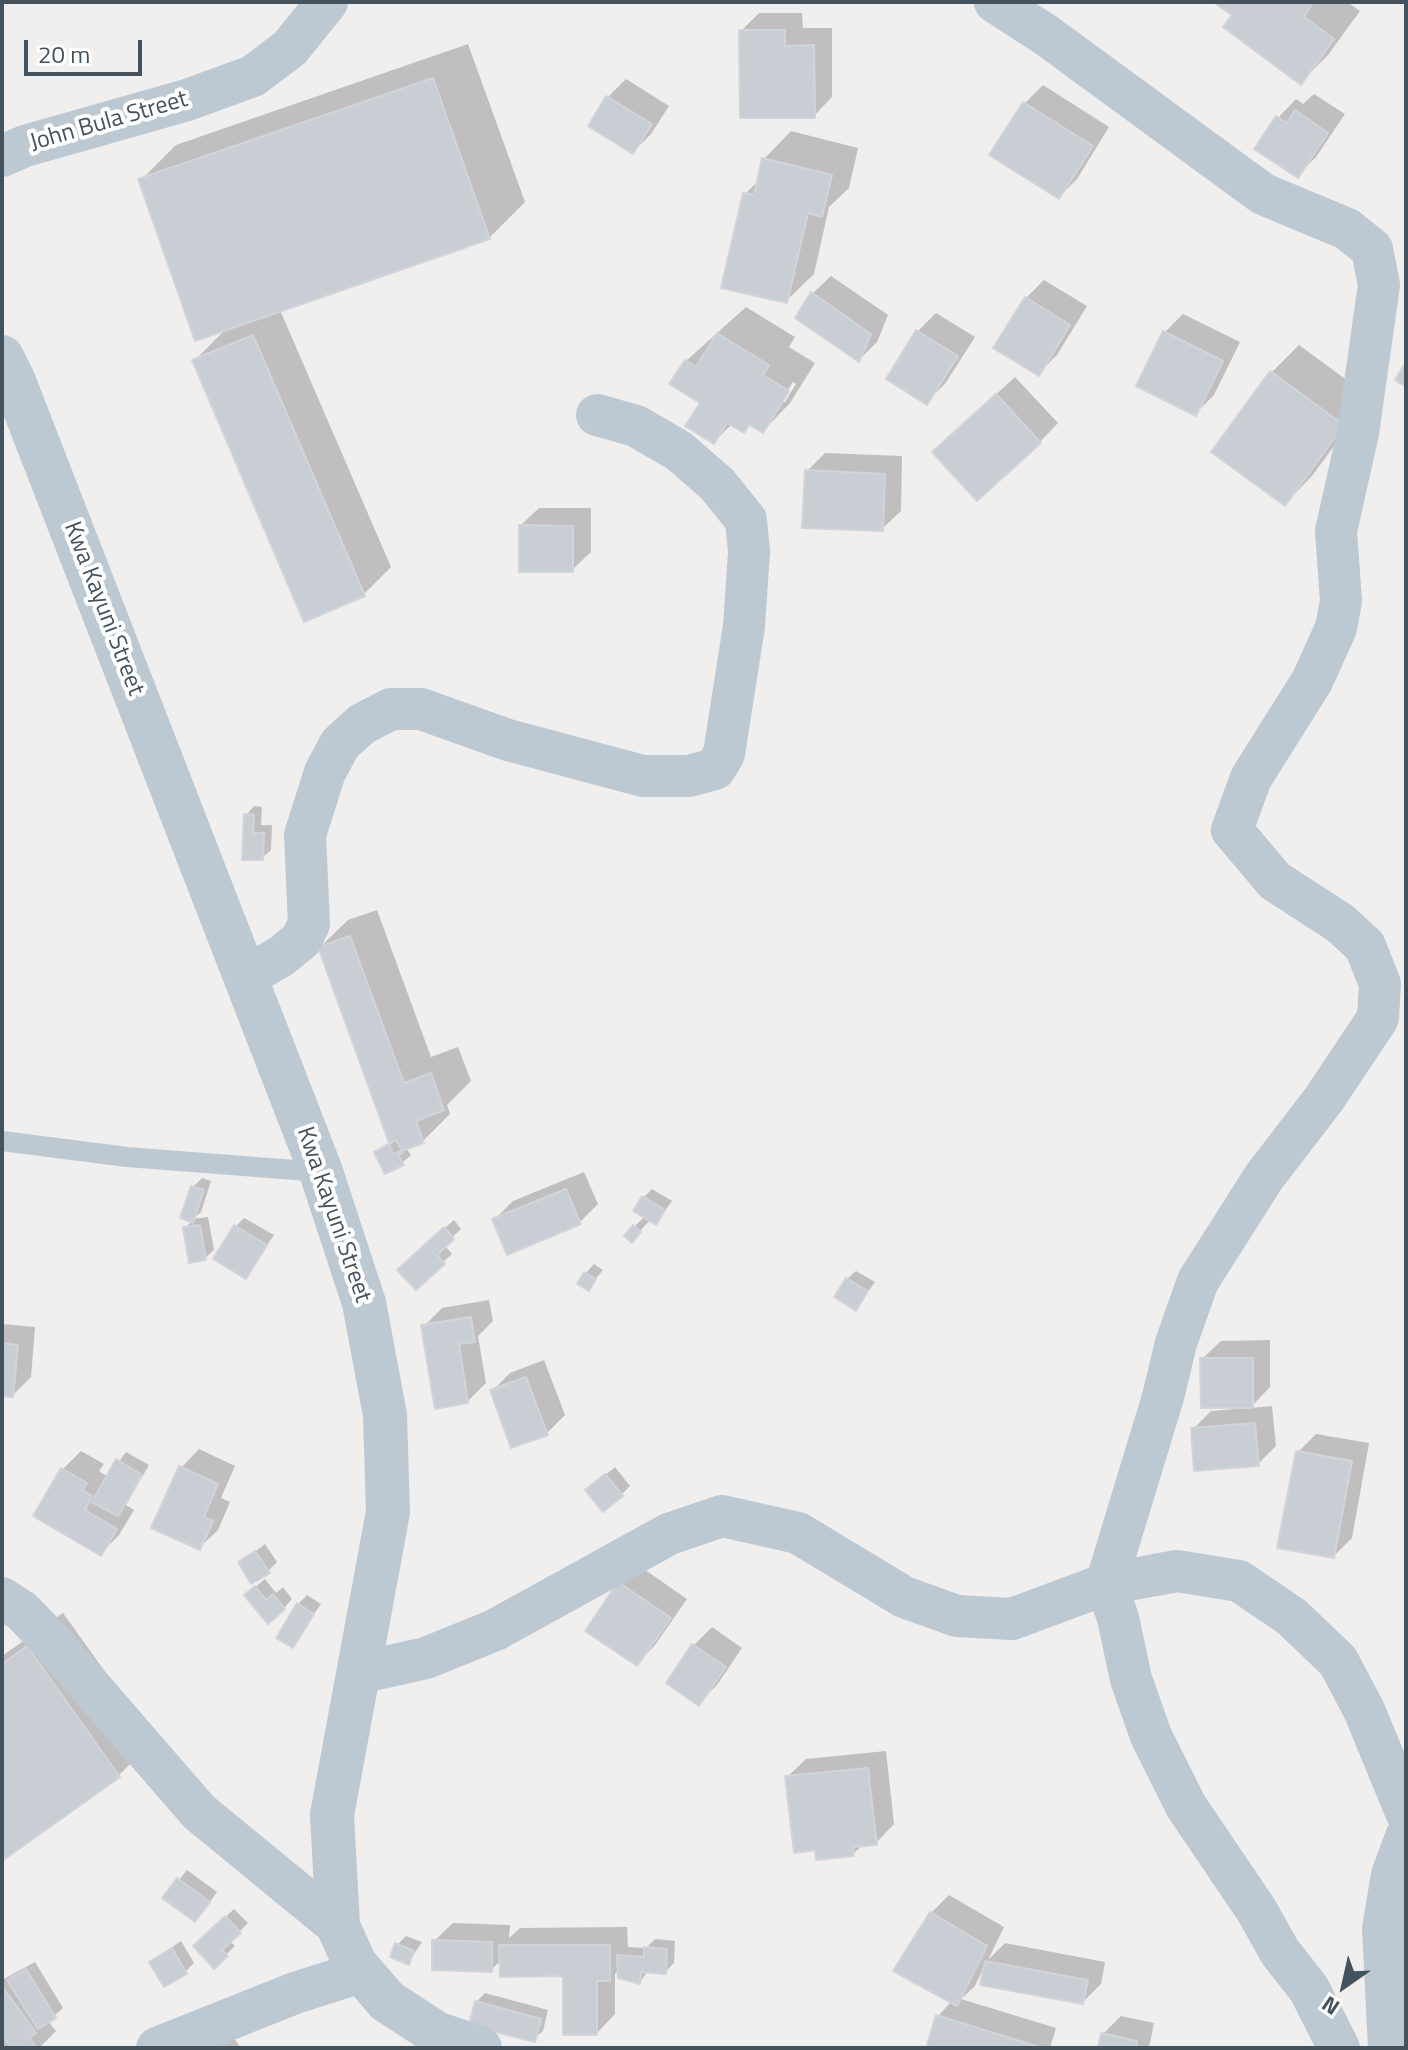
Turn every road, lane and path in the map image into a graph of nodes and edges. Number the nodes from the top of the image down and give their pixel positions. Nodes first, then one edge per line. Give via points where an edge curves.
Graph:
1 (327, 2) edge
2 (995, 2) edge
3 (2, 156) edge
4 (2, 357) edge
5 (597, 415) dead end
6 (245, 977) junction
7 (2, 1141) edge
8 (321, 1172) junction
9 (1106, 1584) junction
10 (2, 1598) edge
11 (359, 1673) junction
12 (1406, 1812) edge
13 (1406, 1837) edge
14 (338, 1926) junction
15 (361, 1972) junction
16 (157, 2048) edge
17 (480, 2048) edge
18 (1339, 2048) edge
19 (1389, 2048) edge

1 - 3 street, John Bula Street via 290,48 253,76
2 - 9 street via 1263,194 1347,229 1372,249 1379,285 1358,433 1336,531 1341,601 1336,628 1312,681 1251,778 1232,830 1275,881 1340,923 1365,946 1380,984 1378,1018 1264,1177 1198,1281
4 - 6 street, Kwa Kayuni Street
5 - 6 street via 636,426 679,451 717,484 746,520 744,626 724,754 715,769 689,776 643,776 508,740 421,709 391,709 362,724 340,744 325,772 305,835 309,924 301,940
6 - 8 street, Kwa Kayuni Street
7 - 8 lane
8 - 11 street, Kwa Kayuni Street via 364,1303 385,1415 388,1512
9 - 11 street via 1012,1619 957,1616 904,1597 798,1533 722,1516 669,1534 495,1630 426,1658
9 - 12 street via 1177,1571 1239,1581 1292,1617 1338,1661
9 - 18 street via 1151,1736 1186,1806 1309,1989
10 - 14 street via 50,1640 199,1812
11 - 14 street, Kwa Kayuni Street via 332,1815
13 - 19 street via 1392,1875 1383,1929
14 - 15 street, Kwa Kayuni Street
15 - 16 street
15 - 17 street, Kwa Kayuni Street via 402,2014

